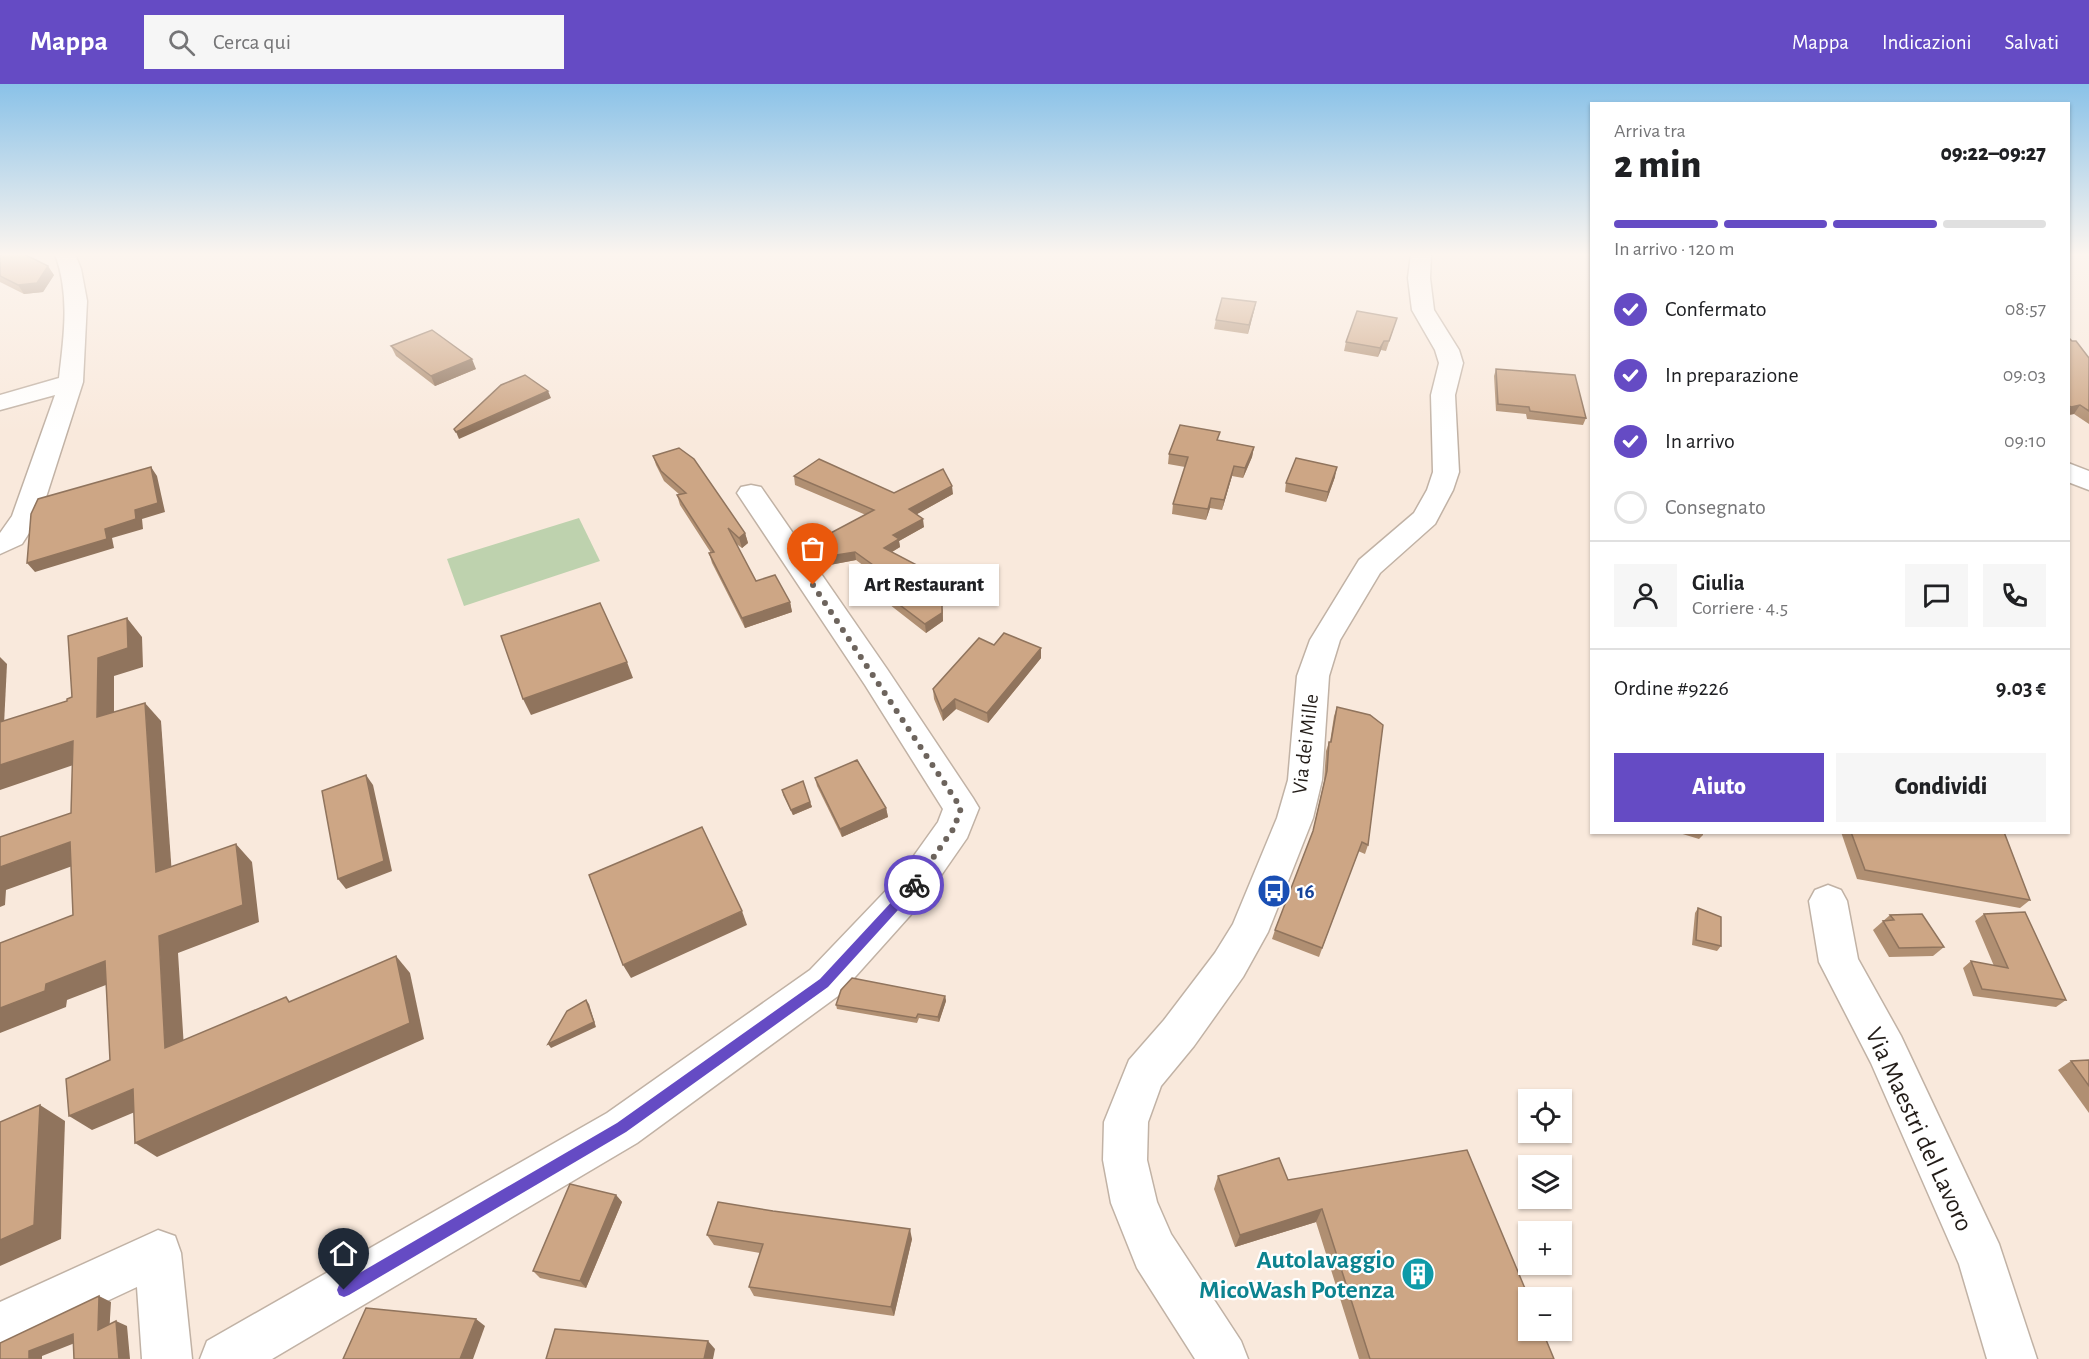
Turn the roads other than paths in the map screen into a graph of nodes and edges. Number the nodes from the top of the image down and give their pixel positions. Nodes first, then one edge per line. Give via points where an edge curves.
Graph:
1 (75, 314) edge
2 (1425, 314) edge
3 (71, 382) junction
4 (0, 403) edge
5 (2070, 472) edge
6 (2089, 482) edge
7 (751, 493) dead end
8 (0, 545) edge
9 (1828, 901) dead end
10 (0, 1327) edge
11 (167, 1359) edge
12 (225, 1359) edge
13 (1223, 1359) edge
14 (2012, 1359) edge

1 - 3 street
2 - 13 street, Via dei Mille via 1451,363 1443,395 1446,472 1440,490 1425,518 1369,567 1325,640 1313,676 1305,780 1295,818 1249,932 1179,1033 1144,1074 1126,1122 1125,1160 1134,1203 1154,1251
3 - 4 street
3 - 8 street via 26,516 12,538
5 - 6 street
7 - 12 street via 961,808 954,828 911,889 824,983 622,1128
9 - 14 street, Via Maestri del Lavoro via 1839,962 1886,1050 1982,1261
10 - 11 street via 158,1253

